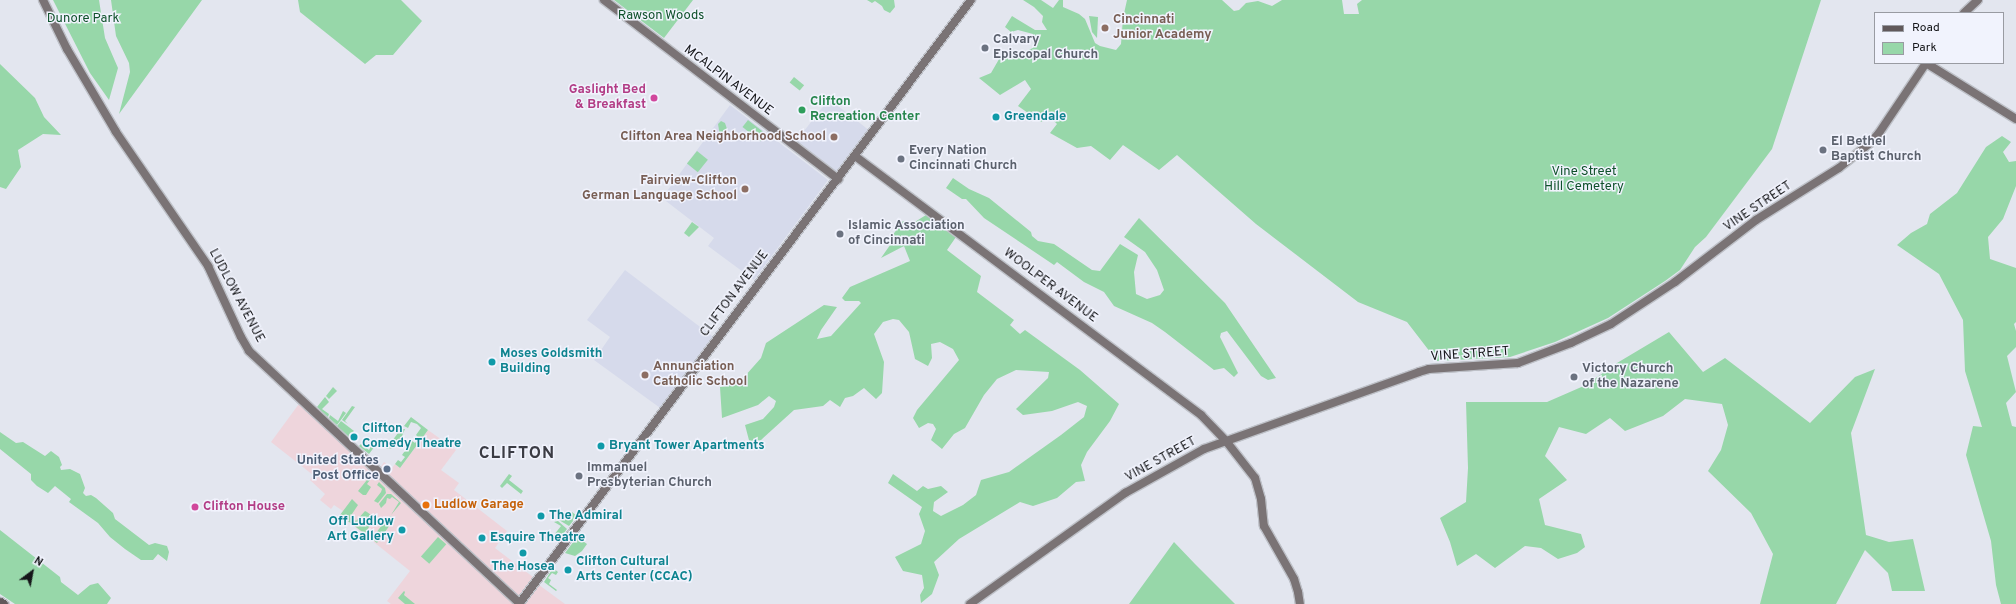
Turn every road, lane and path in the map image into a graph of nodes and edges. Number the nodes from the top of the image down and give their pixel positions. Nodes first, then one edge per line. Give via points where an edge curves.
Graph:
1 (44, 0) edge
2 (604, 0) edge
3 (972, 0) edge
4 (1978, 0) edge
5 (1965, 12) edge
6 (1925, 64) edge
7 (1928, 64) edge
8 (2016, 119) edge
9 (855, 156) junction
10 (838, 179) junction
11 (1226, 441) junction
12 (0, 602) edge
13 (3, 604) edge
14 (519, 604) edge
15 (970, 604) edge
16 (1300, 604) edge

1 - 14 main road, LUDLOW AVENUE via 67,49 116,132 208,266 240,337 249,351
2 - 10 main road, MCALPIN AVENUE
3 - 9 main road, CLIFTON AVENUE
4 - 5 main road
6 - 11 main road, VINE STREET via 1879,133 1840,168 1756,220 1675,282 1601,330 1518,363 1429,369
7 - 8 main road
9 - 10 main road, CLIFTON AVENUE
9 - 11 main road, WOOLPER AVENUE via 1188,404
10 - 14 main road, CLIFTON AVENUE
11 - 15 main road, VINE STREET via 1193,454 1125,493
11 - 16 main road, WOOLPER AVENUE via 1257,481 1264,526 1294,579
12 - 13 main road

